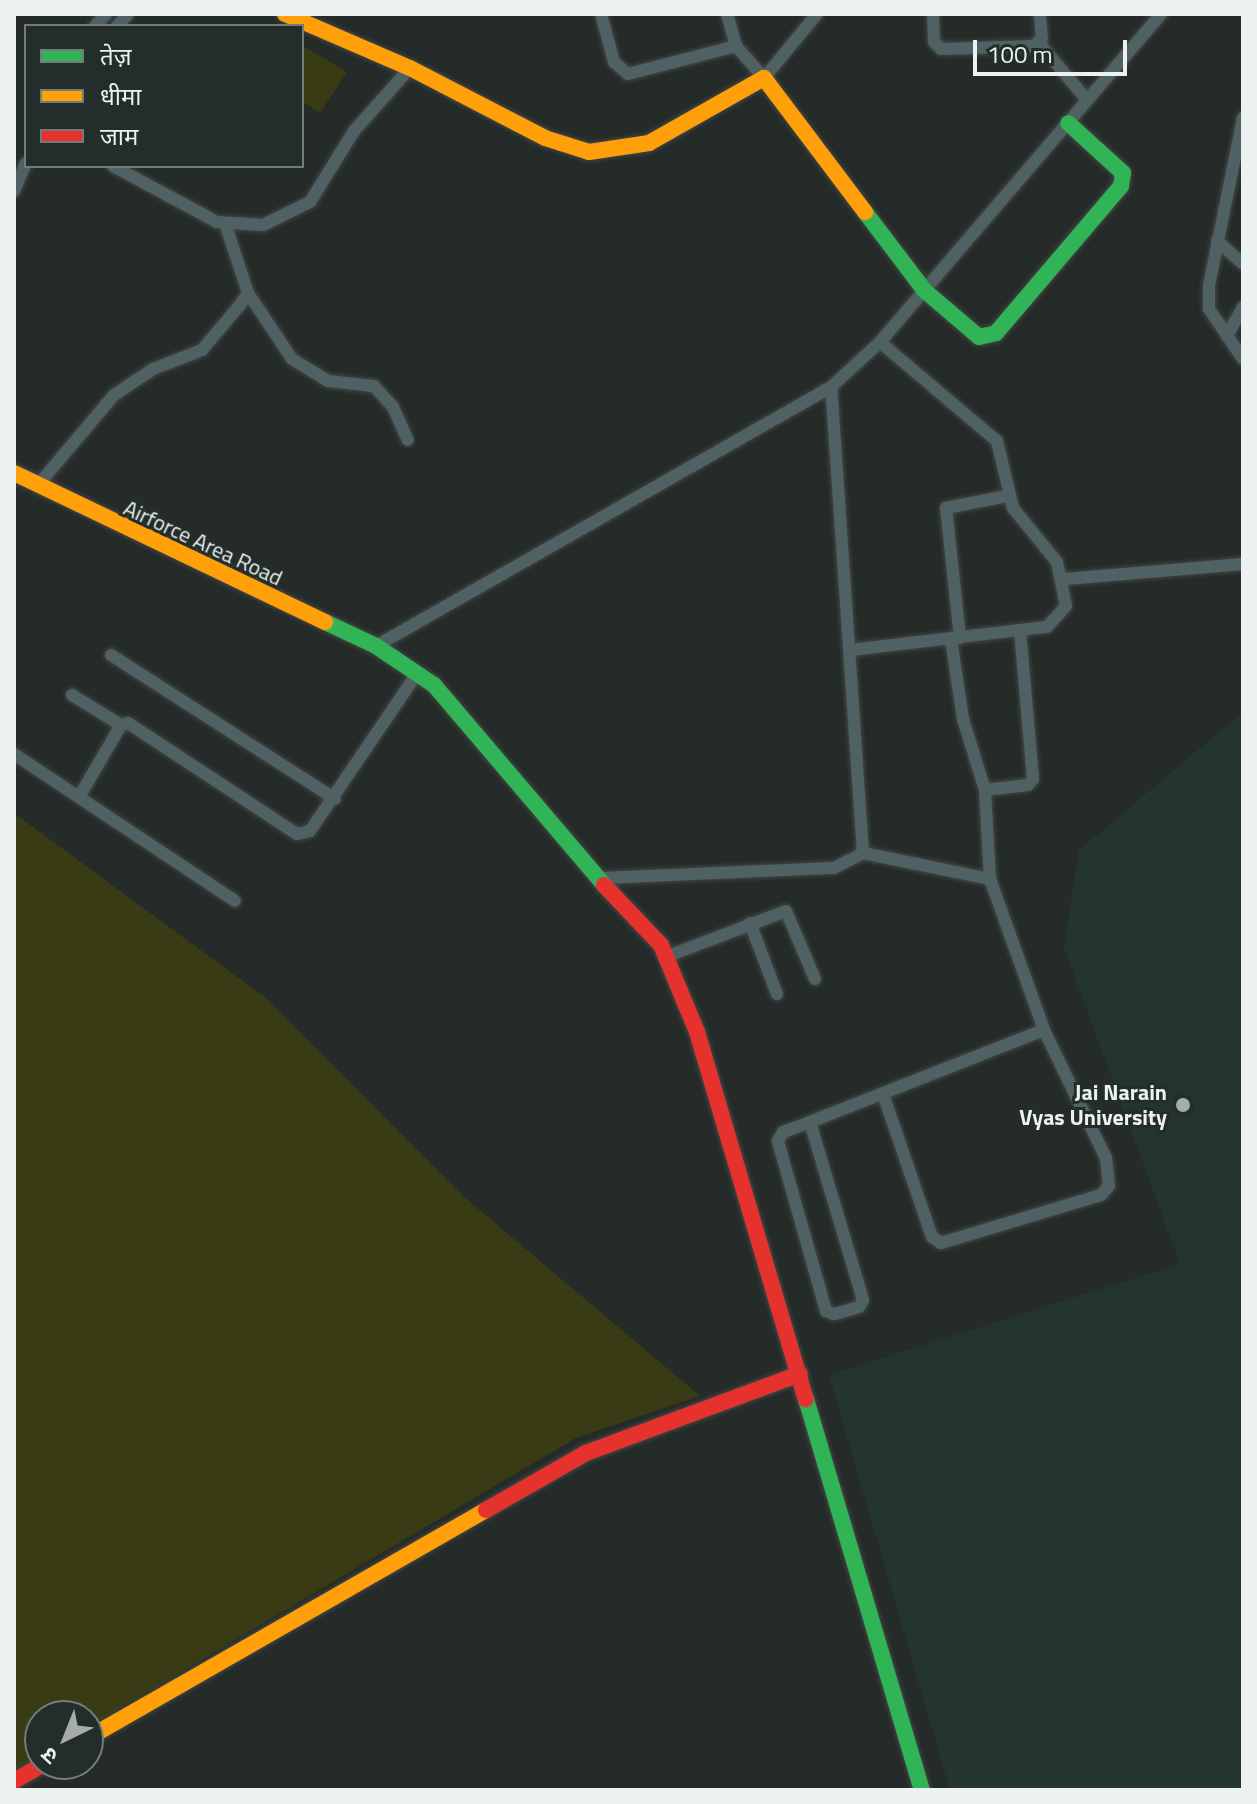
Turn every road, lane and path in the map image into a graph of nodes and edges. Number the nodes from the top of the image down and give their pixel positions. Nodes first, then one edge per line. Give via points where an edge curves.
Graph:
1 (285, 14) edge
2 (601, 14) edge
3 (727, 14) edge
4 (817, 14) edge
5 (933, 14) edge
6 (1040, 14) edge
7 (1161, 14) edge
8 (1039, 43) junction
9 (736, 46) junction
10 (410, 68) junction
11 (764, 78) junction
12 (1087, 100) junction
13 (1243, 118) edge
14 (1068, 123) junction
15 (24, 168) edge
16 (117, 168) edge
17 (1229, 182) junction
18 (14, 191) edge
19 (1243, 192) edge
20 (226, 226) junction
21 (1217, 241) junction
22 (1243, 264) edge
23 (925, 291) junction
24 (248, 293) junction
25 (1243, 307) edge
26 (1227, 336) junction
27 (880, 342) junction
28 (1243, 359) edge
29 (831, 387) junction
30 (408, 440) dead end
31 (14, 473) edge
32 (38, 485) junction
33 (1008, 496) junction
34 (1243, 564) edge
35 (1065, 579) junction
36 (1020, 631) junction
37 (956, 638) junction
38 (376, 646) junction
39 (850, 650) junction
40 (111, 655) dead end
41 (416, 675) junction
42 (72, 695) dead end
43 (121, 725) junction
44 (14, 754) edge
45 (985, 790) junction
46 (79, 797) junction
47 (335, 799) junction
48 (863, 853) junction
49 (602, 878) junction
50 (990, 879) junction
51 (235, 901) dead end
52 (750, 923) junction
53 (668, 956) junction
54 (815, 979) dead end
55 (777, 994) dead end
56 (1044, 1030) junction
57 (883, 1094) junction
58 (810, 1122) junction
59 (800, 1374) junction
60 (104, 1729) edge
61 (922, 1790) edge

1 - 10 street
2 - 9 street via 614,62 628,74
3 - 9 street
4 - 11 street
5 - 8 street via 934,42 941,49
6 - 8 street
7 - 12 street
8 - 12 street
9 - 11 street
10 - 11 street via 545,138 589,152 649,143
10 - 20 street via 354,131 310,202 263,225
11 - 23 street
12 - 14 street
13 - 17 street
14 - 23 street
14 - 23 street via 1123,173 1121,186 1046,278 996,333 979,337
15 - 18 street
16 - 20 street
17 - 19 street
17 - 21 street
20 - 24 street
21 - 22 street
21 - 26 street via 1209,309
23 - 27 street
24 - 30 street via 292,359 328,381 374,386 393,407
24 - 32 street via 202,350 153,369 114,395
25 - 26 street
26 - 28 street
27 - 29 street
27 - 33 street via 997,441
29 - 38 street
29 - 39 street
31 - 32 street, Airforce Area Road
32 - 38 street, Airforce Area Road
33 - 35 street
33 - 37 street via 946,508
34 - 35 street
35 - 36 street via 1061,616 1047,627
36 - 37 street
36 - 45 street via 1033,779 1028,785
37 - 39 street
37 - 45 street via 963,719
38 - 41 street, Airforce Area Road
39 - 48 street
40 - 47 street
41 - 47 street
41 - 49 street, Airforce Area Road via 464,718 560,838
42 - 43 street
43 - 46 street
43 - 47 street via 137,725 297,834 320,824
44 - 46 street
45 - 50 street
46 - 51 street
48 - 49 street via 834,868
48 - 50 street
49 - 53 street, Airforce Area Road
50 - 56 street
52 - 53 street
52 - 54 street via 780,911 790,914
52 - 55 street
53 - 59 street
56 - 57 street
56 - 57 street via 1112,1176 1101,1195 941,1243 932,1237
57 - 58 street
58 - 58 street via 863,1300 859,1307 834,1314 826,1311 778,1141 783,1132
59 - 60 street via 566,1463
59 - 61 street

